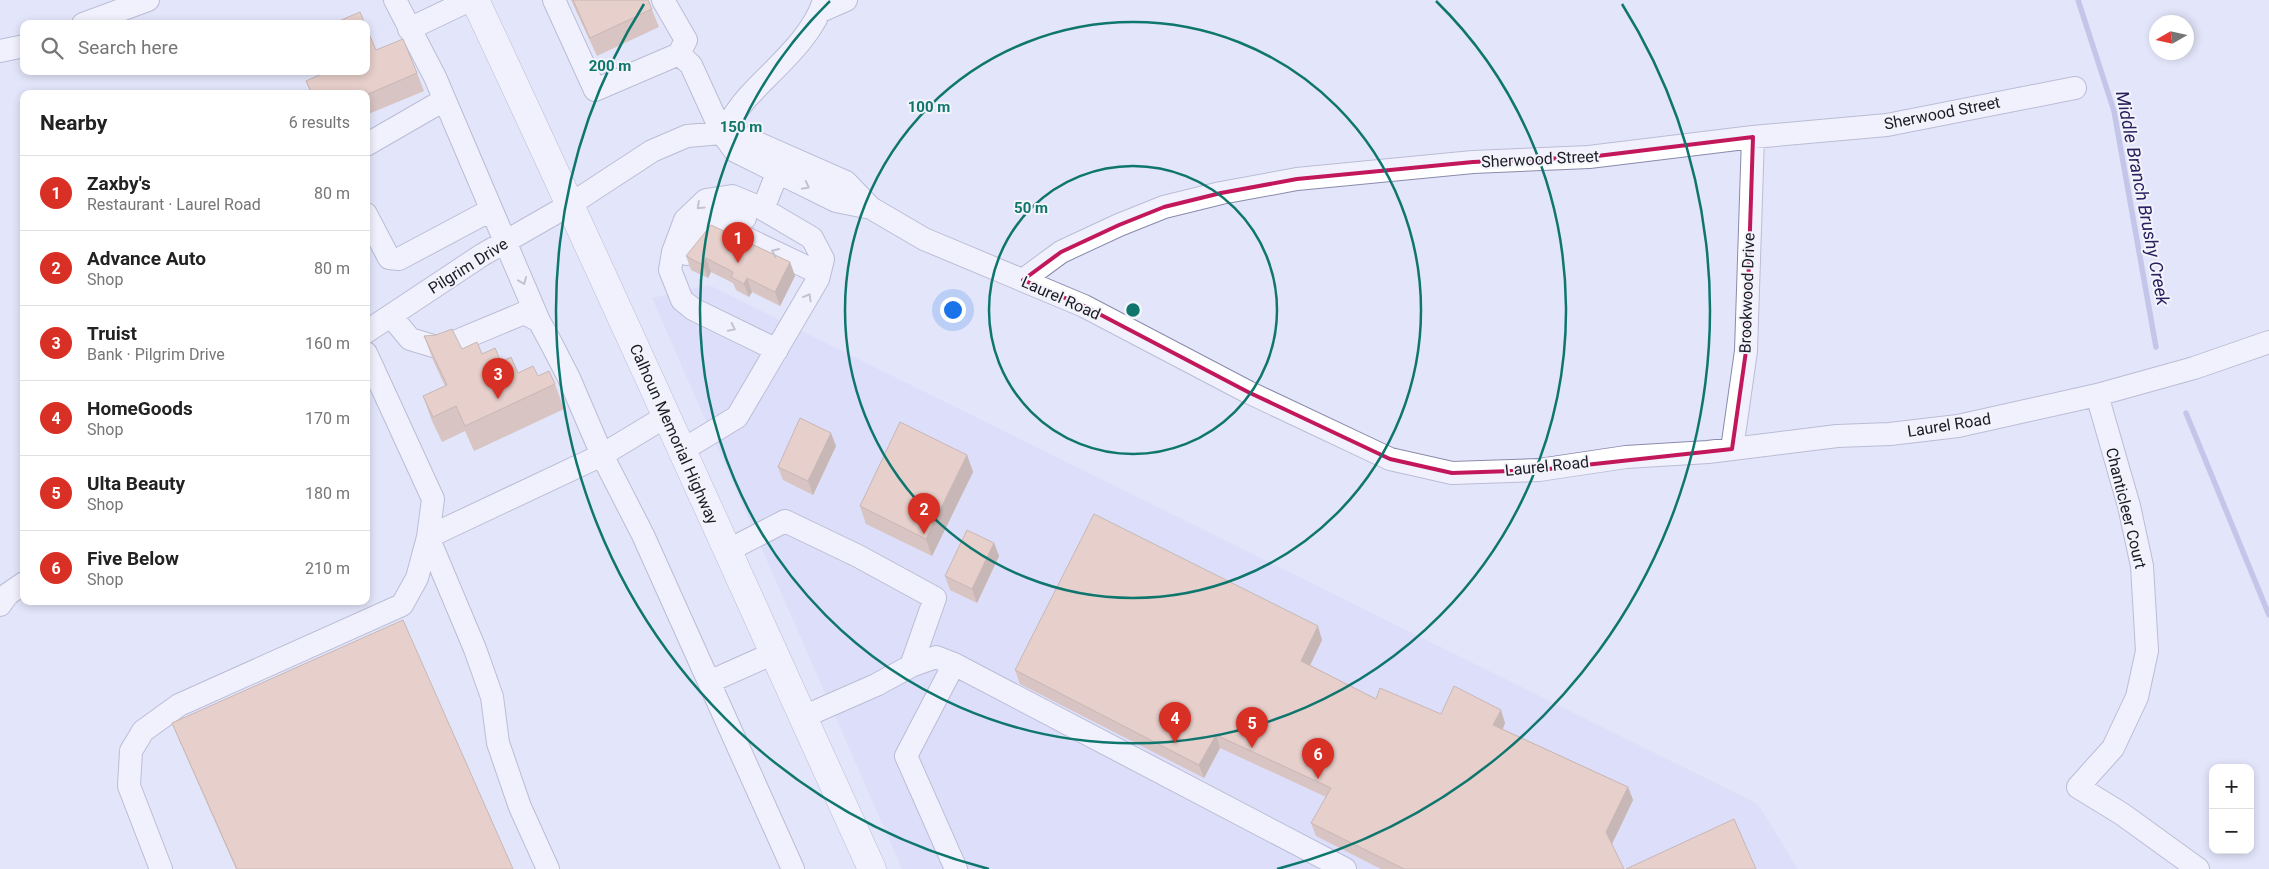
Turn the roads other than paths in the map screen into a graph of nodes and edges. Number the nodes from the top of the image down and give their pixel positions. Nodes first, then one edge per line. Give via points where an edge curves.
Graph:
1 (148, 0) edge
2 (395, 0) edge
3 (470, 0) edge
4 (475, 0) edge
5 (554, 0) edge
6 (663, 0) edge
7 (846, 0) edge
8 (822, 6) edge
9 (94, 20) edge
10 (410, 28) junction
11 (20, 47) edge
12 (0, 51) edge
13 (679, 54) junction
14 (2075, 88) dead end
15 (444, 100) junction
16 (722, 133) junction
17 (1753, 137) junction
18 (370, 143) edge
19 (778, 171) junction
20 (571, 204) junction
21 (761, 208) junction
22 (871, 208) junction
23 (491, 210) junction
24 (370, 222) edge
25 (505, 242) junction
26 (821, 266) junction
27 (670, 270) junction
28 (1023, 280) junction
29 (392, 316) junction
30 (539, 321) junction
31 (370, 330) edge
32 (2269, 342) edge
33 (781, 345) junction
34 (370, 362) edge
35 (2097, 395) junction
36 (665, 417) junction
37 (1732, 449) junction
38 (681, 451) junction
39 (602, 455) junction
40 (428, 537) junction
41 (727, 551) junction
42 (20, 586) edge
43 (0, 605) edge
44 (774, 653) junction
45 (954, 664) junction
46 (911, 666) junction
47 (708, 682) junction
48 (803, 717) junction
49 (161, 869) edge
50 (548, 869) edge
51 (793, 869) edge
52 (872, 869) edge
53 (956, 869) edge
54 (1345, 869) edge
55 (2198, 869) edge

1 - 9 street
2 - 10 street
3 - 10 street
4 - 20 highway, Calhoun Memorial Highway
5 - 13 street via 595,90
6 - 13 street via 686,40
7 - 8 street
8 - 16 street via 785,60 746,99
10 - 15 street
11 - 12 street
13 - 16 street via 691,65
14 - 17 street, Sherwood Street via 1887,125
15 - 18 street
15 - 23 street
16 - 19 street, Laurel Road via 735,151
16 - 20 street, Pilgrim Drive via 686,136 652,151
16 - 22 street, Laurel Road via 746,138 846,182
17 - 28 street, Sherwood Street via 1589,157 1473,162 1298,179 1221,193 1164,207 1119,225 1061,252
17 - 37 street, Brookwood Drive via 1746,351
19 - 21 street
19 -> 22 street, Laurel Road via 836,201
20 - 25 street, Pilgrim Drive
20 - 36 highway, Calhoun Memorial Highway
21 - 26 street via 812,238
21 -> 27 street via 732,196 706,200 685,220
22 - 28 street, Laurel Road via 924,239
23 - 24 street via 399,259 389,258
23 - 25 street
25 - 29 street, Pilgrim Drive
25 -> 30 street
26 -> 27 street via 712,222 692,249
33 -> 26 street via 818,279
27 -> 33 street via 682,300 693,309
28 - 37 street, Laurel Road via 1084,306 1248,392 1390,459 1452,473 1539,470 1626,457
29 - 30 street via 410,339 440,348 524,312
29 - 31 street, Pilgrim Drive
30 - 39 street via 569,378
32 - 35 street, Laurel Road via 2194,368
33 - 38 street via 737,417
34 - 40 street via 434,499
35 - 37 street, Laurel Road via 1958,426
35 - 55 street, Chanticleer Court via 2129,506 2142,566 2147,651 2137,697 2113,748 2078,787 2122,814
36 - 38 highway, Calhoun Memorial Highway
36 - 39 street
38 - 41 highway, Calhoun Memorial Highway
39 - 40 street
39 - 47 street via 643,535
40 - 49 street via 417,578 402,605 179,705 143,730 131,751 129,786
40 - 50 street via 475,649 492,697 499,747 520,807
41 - 44 highway, Calhoun Memorial Highway
41 - 46 street via 785,521 935,598
42 - 43 street
44 - 47 street
44 - 48 highway, Calhoun Memorial Highway
45 - 46 street via 936,657
45 - 53 street via 906,756
45 - 54 street
46 - 48 street
47 - 51 street
48 - 52 highway, Calhoun Memorial Highway

